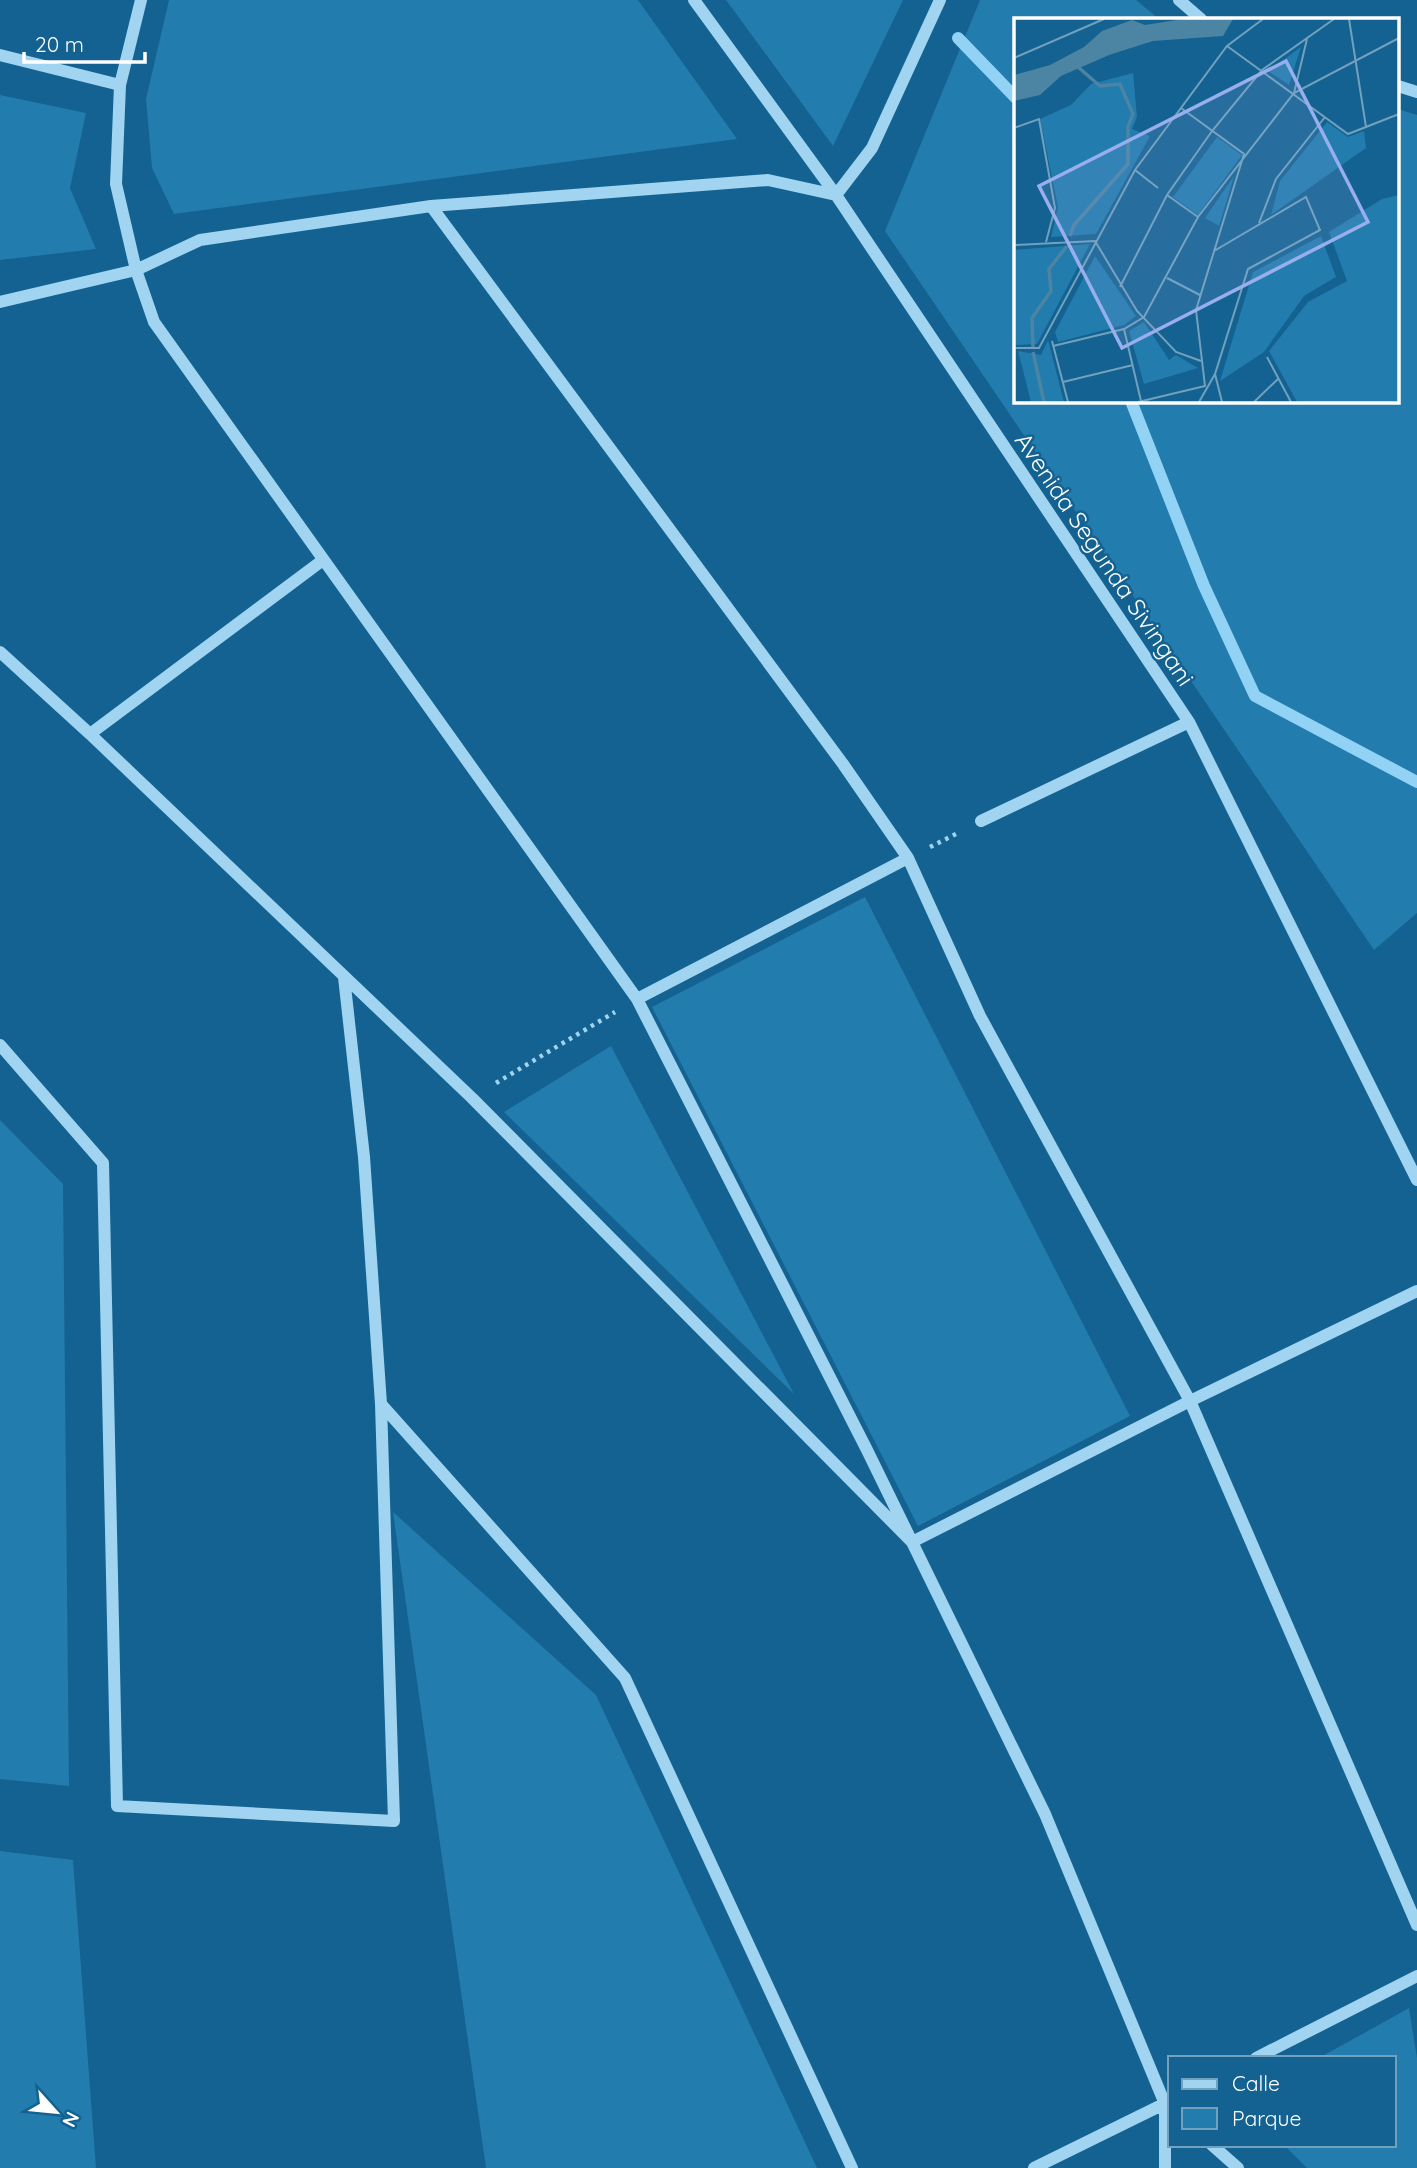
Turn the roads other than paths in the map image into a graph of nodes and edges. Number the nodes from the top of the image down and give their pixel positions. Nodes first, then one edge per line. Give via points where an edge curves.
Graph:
1 (141, 0) edge
2 (694, 0) edge
3 (940, 0) edge
4 (1179, 0) edge
5 (1200, 18) edge
6 (0, 55) edge
7 (120, 85) junction
8 (1400, 87) edge
9 (1417, 92) edge
10 (836, 195) junction
11 (431, 206) junction
12 (136, 271) junction
13 (0, 302) edge
14 (323, 560) junction
15 (0, 652) edge
16 (1189, 722) junction
17 (90, 734) junction
18 (981, 821) road end
19 (908, 858) junction
20 (344, 977) junction
21 (636, 999) junction
22 (0, 1045) edge
23 (1417, 1180) edge
24 (1417, 1292) edge
25 (1190, 1401) junction
26 (381, 1404) junction
27 (912, 1542) junction
28 (1417, 1925) edge
29 (1417, 1976) edge
30 (1260, 2056) edge
31 (1168, 2105) edge
32 (1214, 2147) edge
33 (852, 2168) edge
34 (1034, 2168) edge
35 (1165, 2168) edge
36 (1238, 2168) edge

1 - 7 street
2 - 10 street, Avenida Segunda Sivingani
3 - 10 street via 872,148
4 - 5 street
6 - 7 street
7 - 12 street via 116,184
8 - 9 street
10 - 11 street via 768,180
10 - 16 street, Avenida Segunda Sivingani
11 - 12 street via 200,240
11 - 19 street via 844,764
12 - 13 street
12 - 14 street via 154,322
14 - 17 street
14 - 21 street
15 - 17 street
16 - 18 street
16 - 23 street, Avenida Segunda Sivingani
17 - 20 street
19 - 21 street
19 - 25 street via 980,1016
20 - 26 street via 365,1157
20 - 27 street via 472,1098
21 - 27 street
22 - 26 street via 103,1163 117,1806 394,1821
24 - 25 street
25 - 27 street
25 - 28 street
26 - 33 street via 625,1678
27 - 31 street via 1045,1814
29 - 30 street
31 - 34 street
31 - 35 street
32 - 36 street

